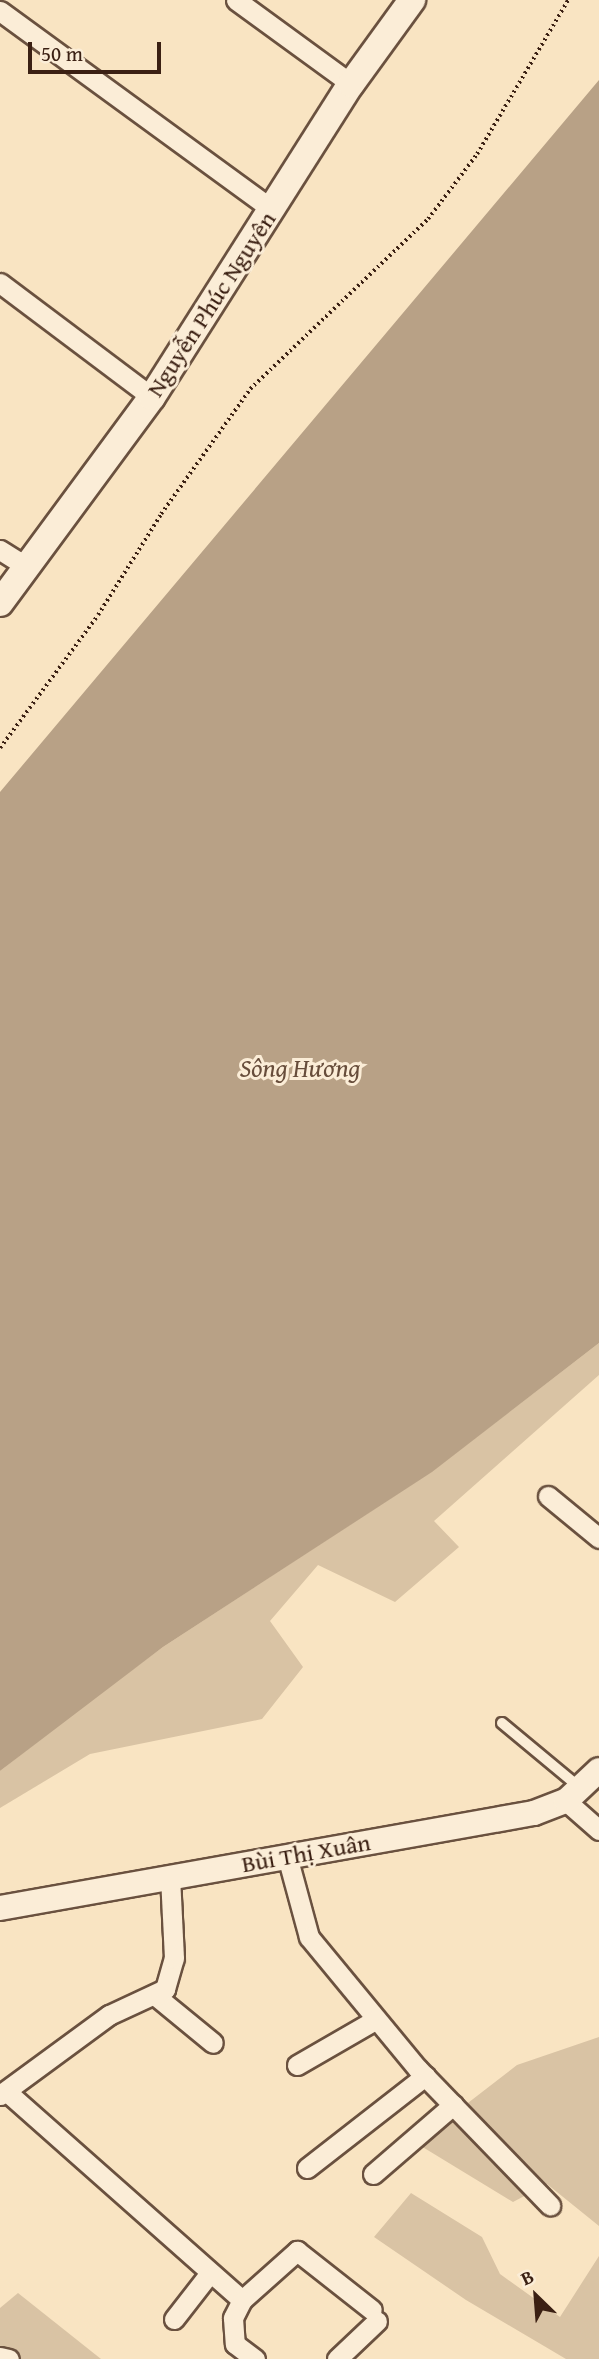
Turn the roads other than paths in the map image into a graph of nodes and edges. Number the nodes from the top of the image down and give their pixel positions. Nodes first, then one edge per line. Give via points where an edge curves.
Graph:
1 (236, 0) edge
2 (412, 0) edge
3 (0, 12) edge
4 (351, 84) junction
5 (272, 209) junction
6 (0, 283) edge
7 (152, 397) junction
8 (0, 550) edge
9 (27, 567) junction
10 (0, 603) edge
11 (548, 1496) dead end
12 (599, 1538) edge
13 (502, 1723) dead end
14 (599, 1770) edge
15 (574, 1795) junction
16 (599, 1830) edge
17 (287, 1856) junction
18 (170, 1877) junction
19 (0, 1908) edge
20 (157, 1997) junction
21 (375, 2020) junction
22 (213, 2043) dead end
23 (297, 2065) dead end
24 (425, 2076) junction
25 (3, 2093) edge
26 (453, 2105) junction
27 (307, 2168) dead end
28 (373, 2174) dead end
29 (550, 2205) dead end
30 (209, 2274) junction
31 (242, 2300) junction
32 (174, 2319) dead end
33 (0, 2357) edge
34 (9, 2359) edge
35 (254, 2359) edge
36 (337, 2359) edge

1 - 4 street
2 - 4 main road, Nguyễn Phúc Nguyên
3 - 5 street
4 - 5 main road, Nguyễn Phúc Nguyên
5 - 7 main road, Nguyễn Phúc Nguyên
6 - 7 street
7 - 9 main road, Nguyễn Phúc Nguyên
8 - 9 street
9 - 10 main road, Nguyễn Phúc Nguyên
11 - 12 street
13 - 15 lane
14 - 15 street, Bùi Thị Xuân
15 - 16 street
15 - 17 street, Bùi Thị Xuân via 534,1812
17 - 18 street, Bùi Thị Xuân
17 - 21 street via 303,1925
18 - 19 street, Bùi Thị Xuân
18 - 20 street via 174,1958 172,1976
20 - 22 street
20 - 25 street via 109,2015
21 - 23 street
21 - 24 street
24 - 26 street
24 - 27 street
25 - 30 street
26 - 28 street
26 - 29 street
30 - 31 street
30 - 32 street
31 - 35 street via 233,2318 235,2344
31 - 36 street via 297,2251 375,2315
33 - 34 street

